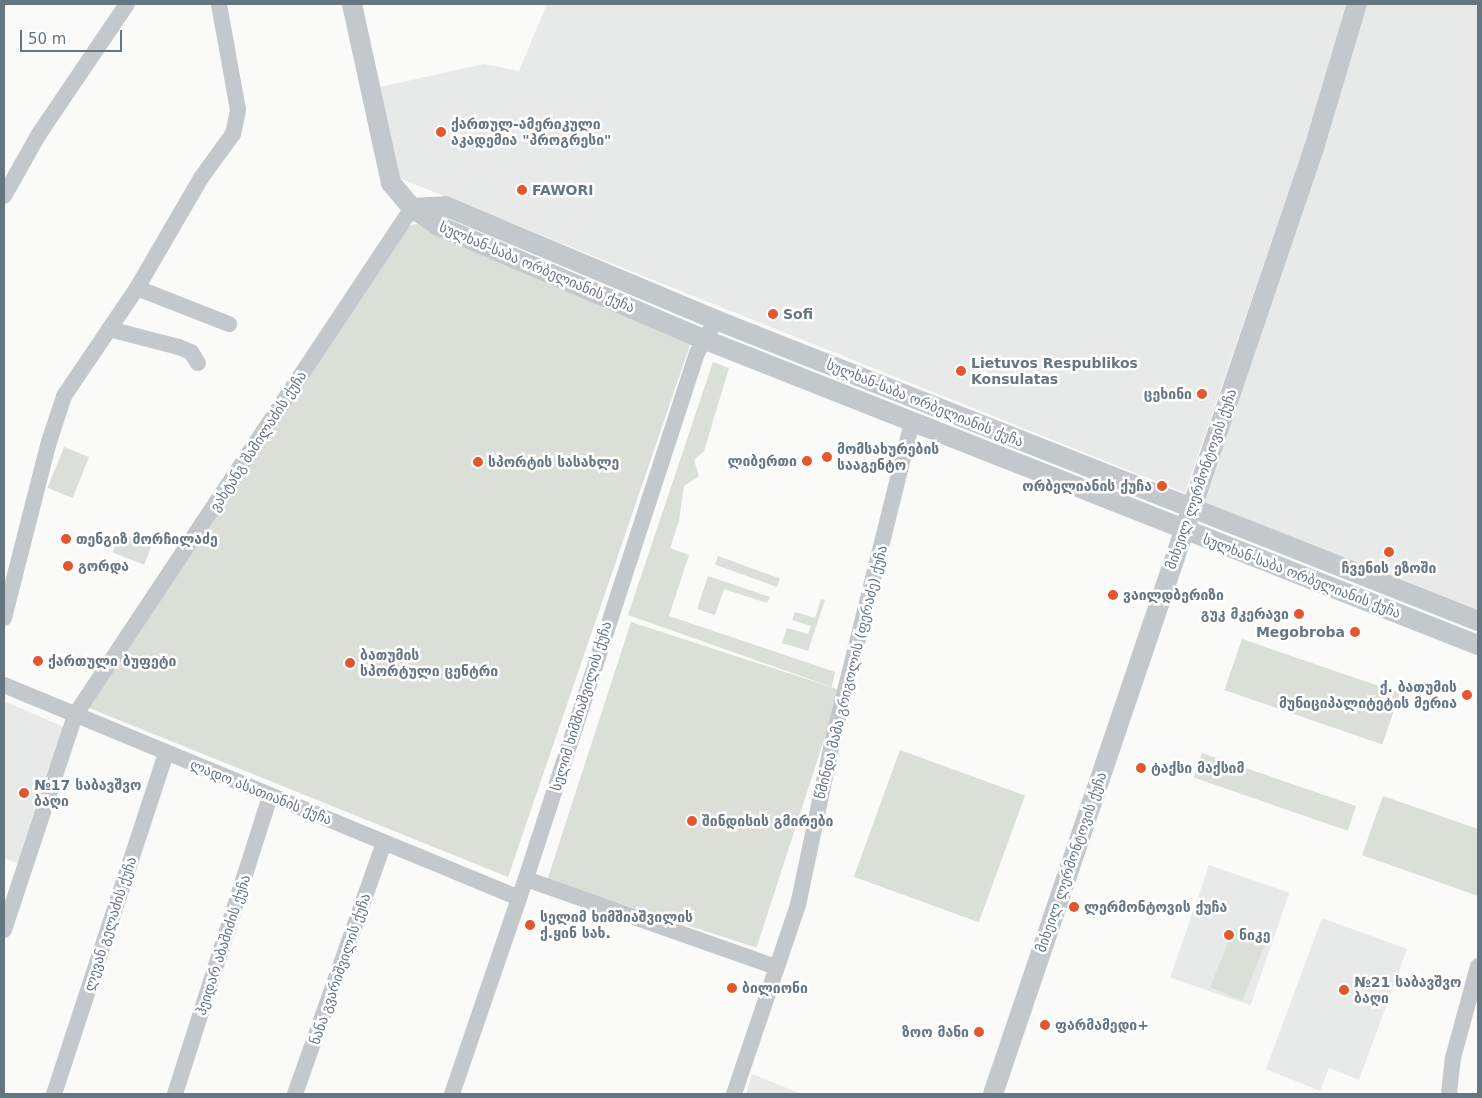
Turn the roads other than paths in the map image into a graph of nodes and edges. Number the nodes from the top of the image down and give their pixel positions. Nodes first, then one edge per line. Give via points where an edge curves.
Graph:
1 (127, 4) edge
2 (219, 4) edge
3 (352, 4) edge
4 (1358, 4) edge
5 (4, 196) edge
6 (412, 208) junction
7 (138, 288) junction
8 (716, 320) junction
9 (229, 324) dead end
10 (109, 329) junction
11 (702, 339) junction
12 (198, 363) dead end
13 (912, 421) junction
14 (1191, 508) junction
15 (1183, 530) junction
16 (4, 618) edge
17 (1478, 621) edge
18 (1478, 645) edge
19 (4, 685) edge
20 (75, 715) junction
21 (166, 753) junction
22 (270, 796) junction
23 (384, 843) junction
24 (526, 879) junction
25 (519, 898) junction
26 (4, 930) edge
27 (1478, 966) edge
28 (776, 967) junction
29 (54, 1094) edge
30 (175, 1094) edge
31 (295, 1094) edge
32 (452, 1094) edge
33 (734, 1094) edge
34 (992, 1094) edge
35 (1449, 1094) edge

1 - 5 street via 39,134
2 - 7 street via 238,110 233,134 201,178
3 - 6 street via 391,183
4 - 14 street, მიხეილ ლერმონტოვის ქუჩა via 1314,148
6 - 8 street, სულხან-საბა ორბელიანის ქუჩა via 445,206
6 - 11 street, სულხან-საბა ორბელიანის ქუჩა via 439,226
6 - 20 street, ვახტანგ შამილაძის ქუჩა
7 - 9 street
7 - 10 street
8 - 11 street, სელიმ ხიმშიაშვილის ქუჩა
8 - 14 street, სულხან-საბა ორბელიანის ქუჩა
10 - 12 street via 179,347 191,352
10 - 16 street via 64,396
11 - 13 street, სულხან-საბა ორბელიანის ქუჩა
11 - 24 street, სელიმ ხიმშიაშვილის ქუჩა
13 - 15 street, სულხან-საბა ორბელიანის ქუჩა
13 - 28 street, წმინდა მამა გრიგოლის (ფერაძე) ქუჩა via 832,743 798,905
14 - 15 street, მიხეილ ლერმონტოვის ქუჩა
14 - 17 street, სულხან-საბა ორბელიანის ქუჩა
15 - 18 street, სულხან-საბა ორბელიანის ქუჩა
15 - 34 street, მიხეილ ლერმონტოვის ქუჩა
19 - 20 street, ლადო ასათიანის ქუჩა
20 - 21 street, ლადო ასათიანის ქუჩა
20 - 26 street, ვახტანგ შამილაძის ქუჩა
21 - 22 street, ლადო ასათიანის ქუჩა
21 - 29 street, ლევან გელაძის ქუჩა
22 - 23 street, ლადო ასათიანის ქუჩა
22 - 30 street, ჰეიდარ აბაშიძის ქუჩა
23 - 25 street, ლადო ასათიანის ქუჩა
23 - 31 street, ნანა გვარიშვილის ქუჩა
24 - 25 street, სელიმ ხიმშიაშვილის ქუჩა
24 - 28 street
25 - 32 street, სელიმ ხიმშიაშვილის ქუჩა
27 - 35 street via 1453,1058
28 - 33 street, წმინდა მამა გრიგოლის (ფერაძე) ქუჩა

